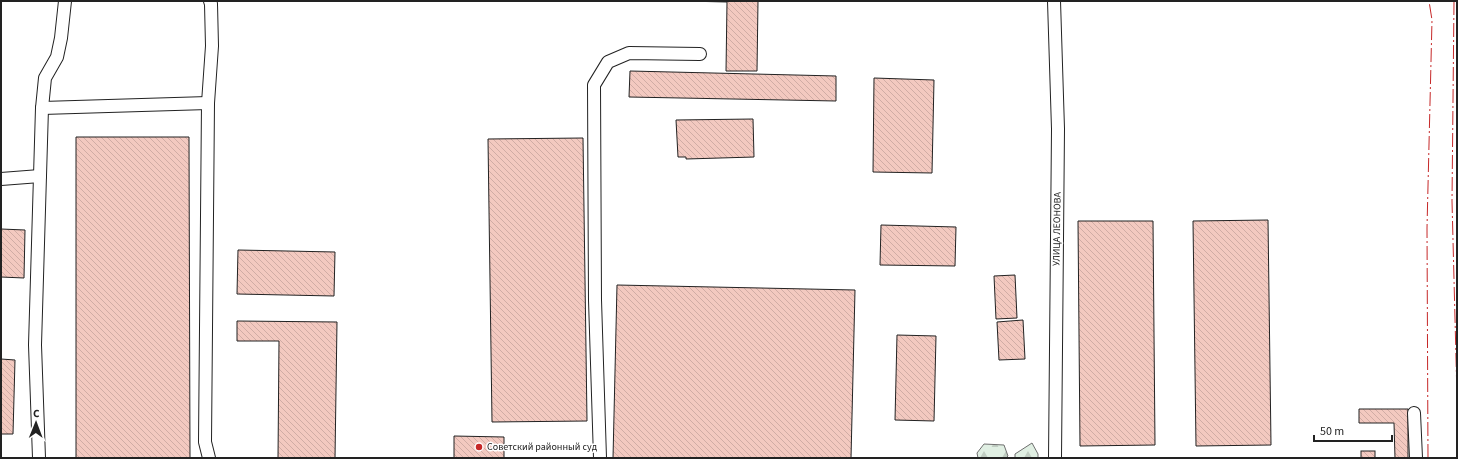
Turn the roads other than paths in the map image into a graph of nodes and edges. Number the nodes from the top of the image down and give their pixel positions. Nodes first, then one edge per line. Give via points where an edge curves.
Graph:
1 (65, 1) edge
2 (210, 1) edge
3 (1054, 1) edge
4 (700, 54) dead end
5 (208, 103) junction
6 (42, 108) junction
7 (40, 176) junction
8 (1, 179) edge
9 (1414, 413) dead end
10 (39, 458) edge
11 (209, 458) edge
12 (600, 458) edge
13 (1056, 458) edge
14 (1416, 458) edge

1 - 6 street via 57,57 46,78
2 - 5 street via 212,46
3 - 13 street, УЛИЦА ЛЕОНОВА via 1058,129
4 - 12 street via 629,53 608,62 594,85 595,300
5 - 6 street
5 - 11 street via 205,442
6 - 7 street
7 - 8 street
7 - 10 street via 35,345
9 - 14 street

